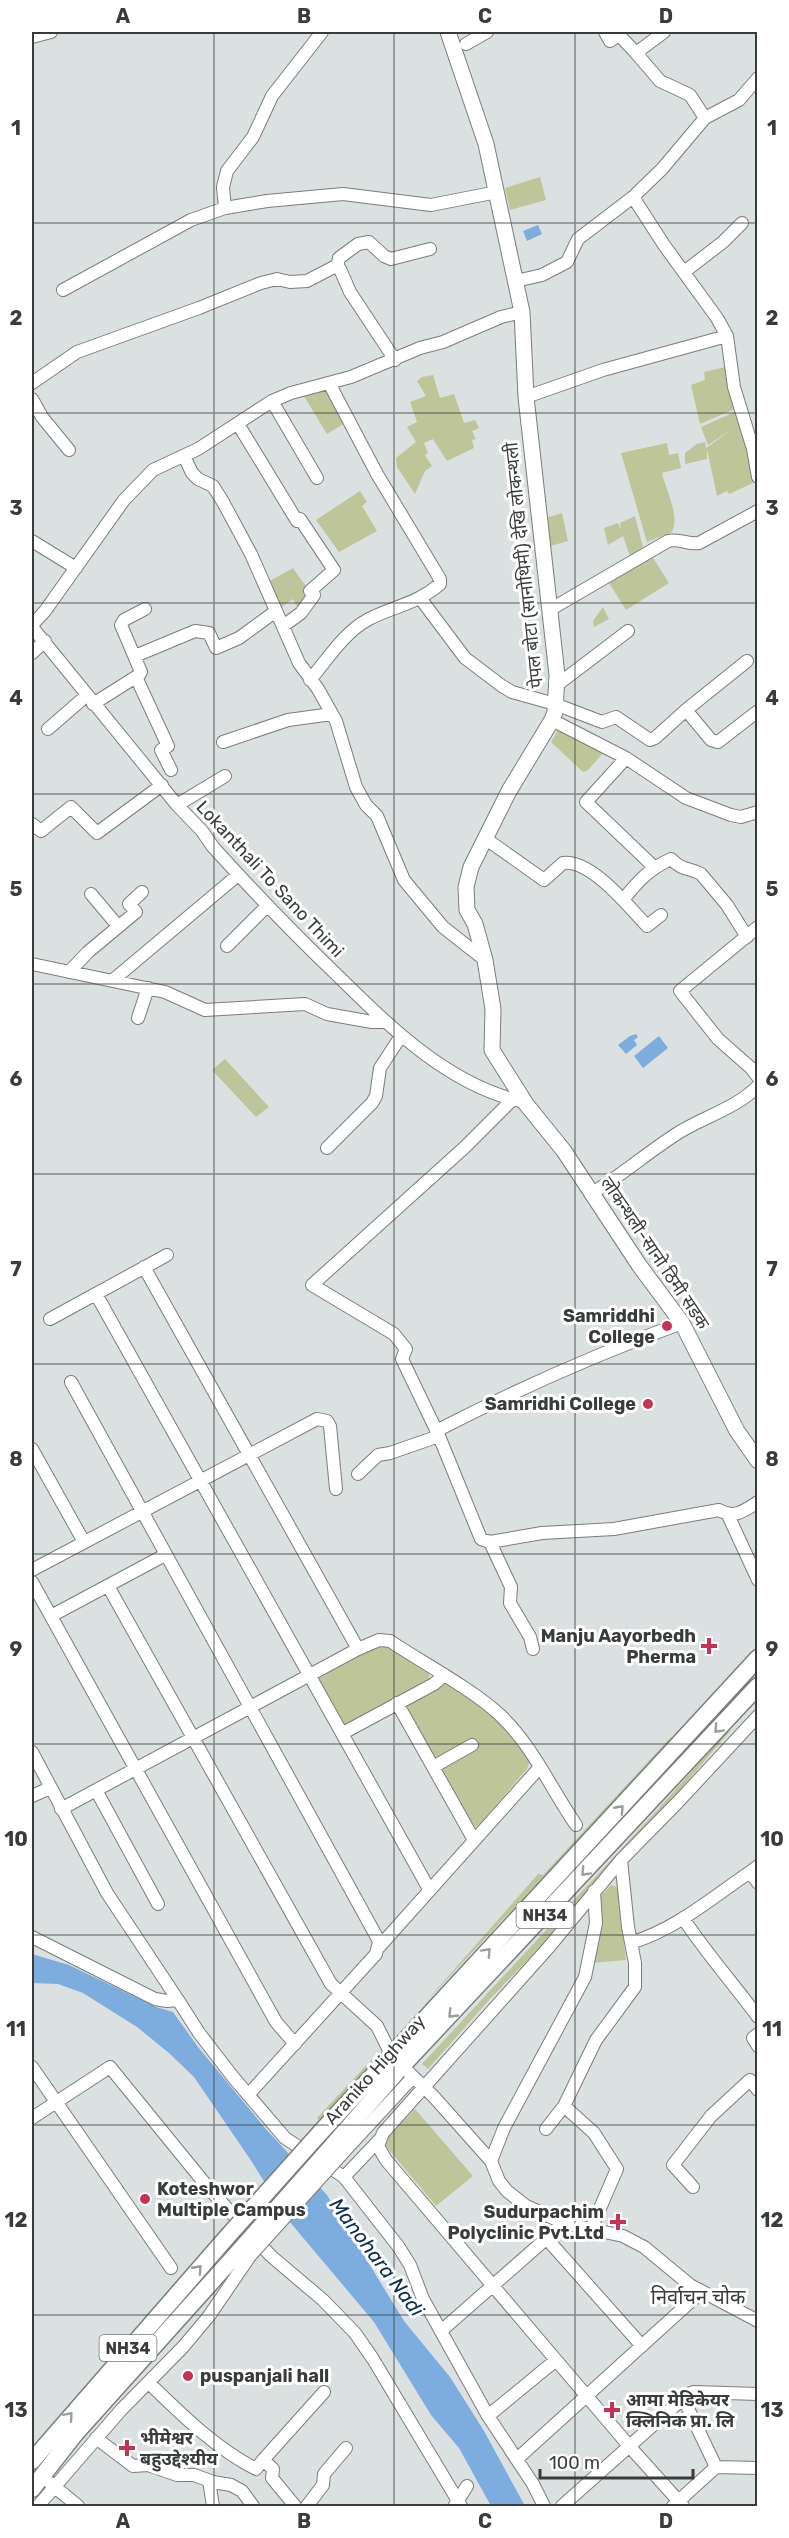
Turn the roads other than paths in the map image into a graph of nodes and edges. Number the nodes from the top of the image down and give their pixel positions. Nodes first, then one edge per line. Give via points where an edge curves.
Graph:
1 (51, 32) edge
2 (322, 32) edge
3 (448, 32) edge
4 (487, 32) edge
5 (605, 32) edge
6 (664, 32) edge
7 (35, 34) edge
8 (466, 44) dead end
9 (636, 53) junction
10 (758, 78) edge
11 (705, 118) junction
12 (497, 192) junction
13 (633, 197) junction
14 (225, 208) junction
15 (742, 223) dead end
16 (430, 249) dead end
17 (337, 267) junction
18 (684, 272) junction
19 (516, 281) junction
20 (63, 290) dead end
21 (522, 312) junction
22 (727, 336) junction
23 (395, 360) junction
24 (32, 383) edge
25 (329, 383) junction
26 (526, 397) junction
27 (32, 399) edge
28 (272, 401) junction
29 (238, 424) junction
30 (69, 450) dead end
31 (184, 456) junction
32 (758, 477) edge
33 (318, 478) dead end
34 (758, 511) edge
35 (32, 541) edge
36 (76, 568) junction
37 (420, 598) junction
38 (145, 609) dead end
39 (550, 609) junction
40 (276, 611) junction
41 (32, 626) edge
42 (283, 626) junction
43 (628, 631) dead end
44 (45, 641) junction
45 (32, 653) edge
46 (135, 657) junction
47 (747, 661) dead end
48 (136, 678) junction
49 (310, 680) junction
50 (557, 685) junction
51 (90, 700) junction
52 (616, 710) dead end
53 (686, 710) junction
54 (758, 711) edge
55 (554, 712) junction
56 (332, 714) junction
57 (604, 722) junction
58 (48, 729) dead end
59 (223, 742) dead end
60 (626, 758) junction
61 (171, 770) dead end
62 (225, 776) dead end
63 (162, 785) junction
64 (177, 806) junction
65 (758, 812) edge
66 (32, 824) edge
67 (486, 839) junction
68 (654, 867) junction
69 (238, 874) junction
70 (142, 892) dead end
71 (91, 894) dead end
72 (622, 900) junction
73 (267, 906) junction
74 (661, 915) dead end
75 (118, 926) junction
76 (758, 927) edge
77 (747, 937) junction
78 (226, 946) dead end
79 (485, 960) junction
80 (32, 964) edge
81 (69, 972) junction
82 (113, 980) junction
83 (148, 988) junction
84 (138, 1018) dead end
85 (384, 1022) junction
86 (401, 1036) junction
87 (758, 1077) edge
88 (758, 1086) edge
89 (519, 1102) junction
90 (327, 1148) dead end
91 (591, 1194) junction
92 (167, 1255) dead end
93 (144, 1267) junction
94 (96, 1293) junction
95 (50, 1318) dead end
96 (682, 1323) junction
97 (71, 1382) dead end
98 (437, 1434) junction
99 (32, 1449) edge
100 (250, 1454) junction
101 (758, 1461) edge
102 (358, 1474) dead end
103 (199, 1481) junction
104 (336, 1489) dead end
105 (758, 1502) edge
106 (142, 1512) junction
107 (728, 1515) junction
108 (84, 1542) junction
109 (490, 1542) junction
110 (165, 1555) junction
111 (32, 1570) edge
112 (758, 1580) edge
113 (32, 1582) edge
114 (108, 1586) junction
115 (51, 1616) junction
116 (533, 1648) dead end
117 (358, 1649) junction
118 (758, 1658) edge
119 (309, 1676) junction
120 (443, 1676) junction
121 (758, 1686) edge
122 (397, 1703) junction
123 (251, 1707) junction
124 (758, 1716) edge
125 (343, 1733) junction
126 (194, 1737) junction
127 (472, 1745) dead end
128 (32, 1752) edge
129 (433, 1767) junction
130 (540, 1767) junction
131 (135, 1769) junction
132 (50, 1788) junction
133 (96, 1790) junction
134 (32, 1797) edge
135 (61, 1809) junction
136 (576, 1825) dead end
137 (474, 1839) junction
138 (621, 1860) junction
139 (754, 1869) edge
140 (758, 1883) edge
141 (429, 1889) junction
142 (594, 1891) junction
143 (158, 1904) dead end
144 (683, 1918) junction
145 (32, 1937) edge
146 (633, 1942) junction
147 (379, 1947) junction
148 (340, 1993) junction
149 (178, 2000) junction
150 (758, 2017) edge
151 (758, 2034) edge
152 (295, 2044) junction
153 (758, 2046) edge
154 (403, 2066) junction
155 (32, 2067) edge
156 (755, 2081) edge
157 (423, 2086) junction
158 (248, 2095) junction
159 (57, 2101) junction
160 (564, 2106) junction
161 (32, 2118) edge
162 (546, 2129) dead end
163 (379, 2140) junction
164 (491, 2161) junction
165 (344, 2177) junction
166 (693, 2187) dead end
167 (564, 2223) junction
168 (591, 2229) junction
169 (547, 2239) junction
170 (245, 2255) junction
171 (171, 2268) dead end
172 (494, 2285) junction
173 (701, 2292) junction
174 (758, 2321) edge
175 (441, 2331) junction
176 (642, 2346) junction
177 (556, 2361) junction
178 (148, 2383) junction
179 (324, 2392) dead end
180 (758, 2394) edge
181 (587, 2397) junction
182 (682, 2398) junction
183 (488, 2416) junction
184 (96, 2438) junction
185 (630, 2447) junction
186 (346, 2448) dead end
187 (517, 2459) junction
188 (263, 2460) junction
189 (32, 2461) edge
190 (716, 2467) junction
191 (758, 2468) edge
192 (40, 2481) edge
193 (209, 2481) junction
194 (467, 2486) dead end
195 (457, 2505) edge
196 (678, 2505) edge
197 (38, 2506) edge
198 (78, 2506) edge
199 (213, 2506) edge
200 (253, 2506) edge
201 (295, 2506) edge
202 (307, 2506) edge
203 (544, 2506) edge
204 (562, 2506) edge

1 - 7 street
2 - 14 street via 272,96 254,137 227,171 223,187
3 - 12 main road, पेपल बोटा (सानोथिमी) देखि लोकन्थली via 479,120
4 - 8 street
5 - 9 street via 610,41 620,35
6 - 9 street
9 - 11 street via 660,81 690,95
10 - 11 street via 738,100
11 - 13 street
12 - 14 street via 431,205 343,194
12 - 19 main road, पेपल बोटा (सानोथिमी) देखि लोकन्थली
13 - 18 street
13 - 19 street via 578,239 567,262 542,275
14 - 20 street via 191,220
15 - 18 street
16 - 17 street via 392,259 365,242 339,258
17 - 23 street
17 - 24 street via 308,281 277,279 261,283 77,352
18 - 22 street
19 - 21 main road, पेपल बोटा (सानोथिमी) देखि लोकन्थली
21 - 23 street
21 - 26 main road, पेपल बोटा (सानोथिमी) देखि लोकन्थली
22 - 26 street via 603,370
22 - 32 street via 734,387
23 - 25 street
25 - 28 street via 306,387
25 - 37 street via 377,474 440,579 440,584
26 - 39 main road, पेपल बोटा (सानोथिमी) देखि लोकन्थली
27 - 30 street
28 - 29 street
28 - 33 street
29 - 31 street
29 - 42 street via 297,521 300,519 334,570 310,591 314,595 301,613
31 - 36 street via 153,470 138,485
31 - 40 street via 192,473 213,486 223,502
34 - 39 street via 699,543 668,541
35 - 36 street
36 - 41 street
37 - 49 street via 369,619
37 - 55 street via 465,658 512,692
38 - 46 street via 121,625
39 - 50 main road, पेपल बोटा (सानोथिमी) देखि लोकन्थली
40 - 42 street
40 - 46 street via 239,638 216,648 208,633 195,631
41 - 44 street, Lokanthali To Sano Thimi
42 - 49 street via 298,663
43 - 50 street
44 - 45 street
44 - 51 street, Lokanthali To Sano Thimi
46 - 48 street via 141,672
47 - 53 street
48 - 51 street
48 - 61 street via 168,747 161,750
49 - 56 street
50 - 55 main road, पेपल बोटा (सानोथिमी) देखि लोकन्थली
51 - 58 street
51 - 63 street, Lokanthali To Sano Thimi
52 - 57 street
53 - 54 street via 711,740 718,742
53 - 57 street via 650,740 616,717
55 - 57 street
55 - 60 street
55 - 67 main road, पेपल बोटा (सानोथिमी) देखि लोकन्थली via 514,780
56 - 59 street via 288,720
56 - 79 street via 356,787 378,816 404,880 443,927
60 - 65 street via 686,798 715,810 741,817
60 - 68 street via 586,802
62 - 64 street
63 - 64 street, Lokanthali To Sano Thimi
63 - 66 street via 97,833 71,807 41,831
64 - 69 street, Lokanthali To Sano Thimi
67 - 72 street via 544,880 563,862 578,864
67 - 79 main road, पेपल बोटा (सानोथिमी) देखि लोकन्थली via 471,867 466,887 467,910
68 - 72 street
68 - 77 street via 671,859 685,870 701,874
69 - 73 street, Lokanthali To Sano Thimi
69 - 82 street
70 - 75 street via 129,904 136,912
71 - 75 street
72 - 74 street via 647,926
73 - 78 street
73 - 85 street, Lokanthali To Sano Thimi
75 - 81 street
76 - 77 street
77 - 87 street via 680,991 718,1039
79 - 89 main road, पेपल बोटा (सानोथिमी) देखि लोकन्थली via 493,1009 492,1050
80 - 81 street
81 - 82 street
82 - 83 street
83 - 84 street
83 - 85 street via 173,994 205,1010 305,1004 327,1014
85 - 86 street, Lokanthali To Sano Thimi
86 - 89 street, Lokanthali To Sano Thimi via 449,1069
86 - 90 street via 380,1068 372,1103
88 - 91 street via 679,1132
89 - 91 main road, लोकन्थली-सानो ठिमी सडक via 564,1151
89 - 98 street via 312,1285 394,1334 404,1344 402,1359
91 - 96 main road, लोकन्थली-सानो ठिमी सडक
92 - 93 street
93 - 94 street
93 - 100 street
94 - 95 street
94 - 103 street
96 - 98 street via 546,1376
96 - 101 main road, लोकन्थली-सानो ठिमी सडक via 737,1431
97 - 106 street
98 - 102 street via 378,1455
98 - 109 street via 481,1539
99 - 108 street
100 - 103 street
100 - 104 street via 321,1418 330,1426
100 - 117 street
103 - 106 street
103 - 119 street
105 - 107 street
106 - 108 street
106 - 110 street
107 - 109 street via 719,1510 614,1528 542,1533
107 - 112 street
108 - 111 street
109 - 116 street via 512,1587 510,1603
110 - 114 street
110 - 123 street
113 - 115 street
114 - 115 street
114 - 126 street
115 - 131 street
117 - 119 street
117 - 120 street via 386,1640
154 -> 118 highway, Araniko Highway / NH34
119 - 123 street
119 - 125 street
120 - 122 street
120 - 130 street via 500,1715
121 -> 154 highway, Araniko Highway / NH34
122 - 125 street
122 - 129 street
123 - 126 street
123 - 147 street
124 - 138 street
125 - 141 street
126 - 131 street
126 - 148 street via 293,1920
127 - 129 street
128 - 132 street
129 - 137 street
130 - 136 street
130 - 137 street
131 - 133 street
131 - 152 street via 276,2022
132 - 134 street
132 - 135 street
133 - 135 street
133 - 143 street
135 - 149 street via 107,1893
137 - 141 street
138 - 142 street
138 - 146 street
139 - 140 street
139 - 144 street
141 - 147 street
142 - 157 street via 549,1947
142 - 164 street via 596,1923 585,1977 504,2128
144 - 146 street via 651,1937
144 - 150 street
145 - 149 street via 155,1999
146 - 160 street via 635,1987 596,2040
147 - 148 street
148 - 152 street
148 - 154 street via 377,2026
149 - 158 street
151 - 153 street via 753,2038
152 - 158 street
154 - 157 street
154 - 170 highway, Araniko Highway / NH34, bridge via 337,2150
189 -> 154 highway, Araniko Highway / NH34, bridge via 319,2134
155 - 159 street
156 - 166 street via 711,2116 673,2165
157 - 163 street
157 - 164 street
158 - 165 street via 285,2138
159 - 161 street
159 - 171 street
159 - 195 street via 110,2067 211,2191 271,2256 355,2333
160 - 162 street
160 - 168 street via 594,2133 617,2169
163 - 165 street
163 - 172 street via 386,2160
164 - 167 street via 507,2191 526,2206
165 - 175 street via 398,2246
167 - 168 street
167 - 169 street
168 - 173 street via 623,2236 644,2247
169 - 172 street
169 - 176 street
170 - 178 street via 209,2316
170 - 192 highway, Araniko Highway / NH34 via 227,2264 75,2434
172 - 175 street
172 - 177 street
173 - 174 street
173 - 176 street
175 - 183 street
176 - 181 street
177 - 181 street
177 - 183 street
178 - 184 street
178 - 188 street via 236,2458 256,2469
179 - 188 street
180 - 182 street via 694,2392
181 - 185 street
181 - 187 street
182 - 185 street
182 - 190 street
183 - 187 street
184 - 192 street
184 - 193 street via 133,2466 148,2465
185 - 196 street
185 - 204 street
186 - 202 street via 324,2474 322,2485
187 - 203 street
188 - 201 street via 273,2469 273,2478
190 - 191 street
190 - 196 street
192 - 197 street
192 - 198 street
193 - 199 street
193 - 200 street via 242,2491
194 - 195 street

